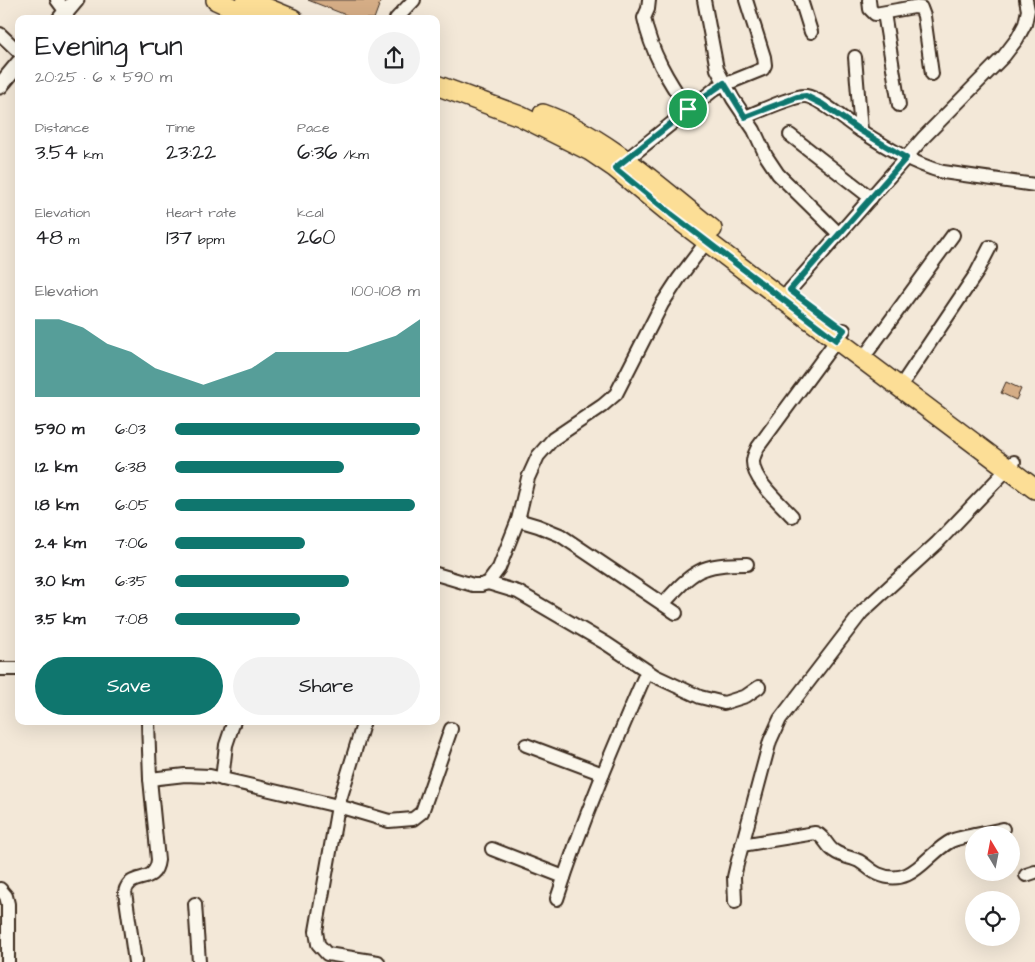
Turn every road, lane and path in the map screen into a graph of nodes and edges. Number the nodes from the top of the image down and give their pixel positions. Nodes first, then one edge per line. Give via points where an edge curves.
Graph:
1 (57, 0) edge
2 (216, 0) edge
3 (247, 0) edge
4 (414, 0) edge
5 (649, 0) edge
6 (704, 0) edge
7 (746, 0) edge
8 (801, 0) edge
9 (869, 0) edge
10 (1026, 0) edge
11 (67, 10) edge
12 (884, 14) junction
13 (249, 15) edge
14 (283, 15) edge
15 (400, 15) edge
16 (811, 32) dead end
17 (0, 34) edge
18 (15, 48) edge
19 (855, 56) dead end
20 (15, 68) edge
21 (932, 74) dead end
22 (440, 76) edge
23 (724, 83) junction
24 (0, 86) edge
25 (440, 86) edge
26 (900, 105) dead end
27 (688, 109) junction
28 (745, 117) junction
29 (861, 131) junction
30 (790, 135) dead end
31 (906, 158) junction
32 (620, 164) junction
33 (1035, 185) edge
34 (870, 198) junction
35 (839, 234) junction
36 (953, 234) dead end
37 (707, 241) junction
38 (990, 247) dead end
39 (790, 290) junction
40 (840, 335) junction
41 (869, 350) junction
42 (906, 378) junction
43 (1011, 465) junction
44 (1035, 477) edge
45 (1035, 489) edge
46 (792, 516) dead end
47 (518, 520) junction
48 (747, 564) dead end
49 (440, 575) edge
50 (488, 583) junction
51 (663, 604) junction
52 (676, 613) dead end
53 (0, 669) edge
54 (15, 669) edge
55 (647, 671) junction
56 (759, 687) dead end
57 (148, 725) edge
58 (233, 725) edge
59 (363, 725) edge
60 (451, 729) dead end
61 (526, 746) dead end
62 (603, 774) junction
63 (150, 779) junction
64 (222, 779) junction
65 (338, 806) junction
66 (965, 838) edge
67 (742, 845) junction
68 (492, 849) dead end
69 (564, 877) junction
70 (0, 889) edge
71 (557, 899) dead end
72 (735, 902) dead end
73 (195, 904) dead end
74 (8, 962) edge
75 (135, 962) edge
76 (200, 962) edge
77 (378, 962) edge

1 - 11 street
2 - 13 main road
3 - 14 main road
4 - 15 street
5 - 27 street via 644,18 656,54 668,80
6 - 23 street via 717,69
7 - 23 street via 765,65 759,71
8 - 16 street
9 - 12 street via 872,13
10 - 31 street via 1028,10 1018,39
12 - 21 street via 921,8
12 - 26 street
17 - 18 street
19 - 29 street
20 - 24 street
22 - 32 main road via 580,130
23 - 27 street
23 - 28 street
25 - 32 main road via 520,116
27 - 32 street
28 - 29 street via 806,96
28 - 35 street via 778,174
29 - 31 street
30 - 34 street
31 - 33 street via 943,172
31 - 34 street
32 - 37 main road
32 - 39 main road
34 - 35 street
35 - 39 street
36 - 41 street
37 - 40 main road
37 - 47 street via 662,304 616,394 553,440 538,456 528,478
38 - 42 street via 976,274
39 - 40 main road
40 - 41 main road
40 - 43 main road
40 - 46 street via 753,456 758,478
41 - 42 main road
42 - 43 main road
43 - 44 main road
43 - 45 main road
43 - 67 street via 937,543 862,612 794,699 770,741
47 - 50 street via 499,568
47 - 51 street via 560,535
48 - 51 street via 727,564 701,570
49 - 50 street via 473,584
50 - 55 street via 518,592
51 - 52 street
53 - 54 street
55 - 56 street via 700,697 724,703 746,696
55 - 62 street
57 - 63 street
58 - 64 street via 226,745
59 - 65 street
60 - 65 street via 422,812 413,818 389,821
61 - 62 street
62 - 69 street
63 - 64 street via 194,775
63 - 75 street via 157,870 132,881 126,892
64 - 65 street
65 - 77 street via 316,931 318,944 327,954
66 - 67 street via 951,842 920,868 898,877 877,874 860,862 837,853 821,835
67 - 72 street via 734,878
68 - 69 street
69 - 71 street
70 - 74 street via 8,904
73 - 76 street

